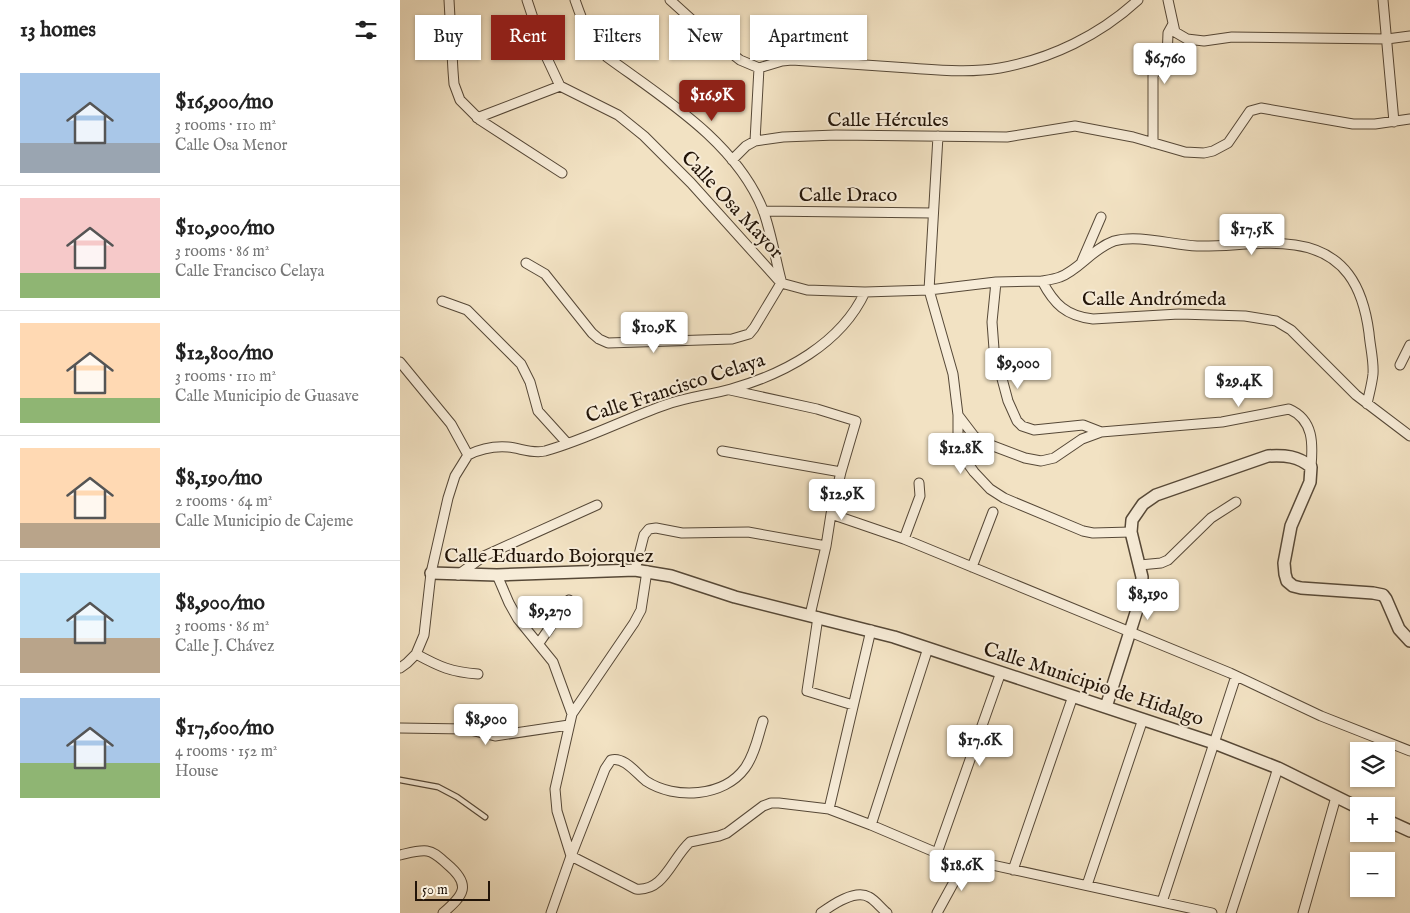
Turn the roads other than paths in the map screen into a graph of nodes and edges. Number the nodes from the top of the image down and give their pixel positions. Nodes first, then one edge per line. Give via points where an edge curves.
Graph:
1 (449, 0) edge
2 (527, 0) edge
3 (575, 0) edge
4 (670, 0) edge
5 (1138, 0) edge
6 (1168, 0) edge
7 (1383, 0) edge
8 (1173, 24) junction
9 (1410, 36) edge
10 (1387, 39) junction
11 (759, 68) junction
12 (560, 86) junction
13 (478, 118) junction
14 (1410, 119) edge
15 (1394, 122) junction
16 (938, 136) junction
17 (755, 141) junction
18 (1153, 144) junction
19 (732, 160) junction
20 (562, 173) dead end
21 (763, 211) junction
22 (933, 213) junction
23 (1100, 217) dead end
24 (1082, 262) junction
25 (526, 263) dead end
26 (1042, 280) junction
27 (996, 282) junction
28 (781, 283) junction
29 (929, 290) junction
30 (865, 292) junction
31 (442, 301) dead end
32 (1410, 345) edge
33 (400, 362) edge
34 (1400, 365) dead end
35 (730, 390) junction
36 (1368, 404) junction
37 (958, 415) junction
38 (1101, 432) junction
39 (1410, 436) edge
40 (567, 443) junction
41 (722, 451) dead end
42 (468, 455) junction
43 (1311, 467) junction
44 (841, 472) junction
45 (919, 483) dead end
46 (1236, 502) dead end
47 (597, 505) dead end
48 (993, 512) dead end
49 (831, 514) junction
50 (1131, 532) junction
51 (904, 539) junction
52 (826, 546) junction
53 (1140, 565) junction
54 (972, 567) junction
55 (635, 570) junction
56 (647, 571) junction
57 (431, 573) junction
58 (458, 575) junction
59 (498, 575) junction
60 (570, 600) dead end
61 (814, 616) junction
62 (871, 630) junction
63 (1130, 633) junction
64 (1410, 641) edge
65 (539, 643) junction
66 (928, 648) junction
67 (416, 654) junction
68 (400, 668) edge
69 (1001, 672) junction
70 (478, 674) dead end
71 (1236, 676) junction
72 (1073, 696) junction
73 (853, 705) junction
74 (1106, 707) junction
75 (572, 714) junction
76 (1143, 719) junction
77 (763, 721) dead end
78 (569, 725) junction
79 (400, 728) edge
80 (1214, 743) junction
81 (1410, 751) edge
82 (1278, 768) junction
83 (400, 780) edge
84 (1336, 797) junction
85 (1350, 804) edge
86 (829, 809) junction
87 (485, 817) dead end
88 (1395, 824) edge
89 (871, 825) junction
90 (1410, 830) edge
91 (937, 853) junction
92 (400, 855) edge
93 (571, 856) junction
94 (966, 860) junction
95 (1014, 870) junction
96 (1087, 885) junction
97 (1162, 902) junction
98 (443, 913) edge
99 (551, 913) edge
100 (821, 913) edge
101 (887, 913) edge
102 (937, 913) edge
103 (1212, 913) edge
104 (1231, 913) edge
105 (1304, 913) edge

1 - 13 street via 454,84 460,100
2 - 12 street via 545,54
3 - 19 street via 597,47 703,130
4 - 11 street via 740,60
5 - 11 street via 1118,18 1074,44 1034,60 1000,68 956,71 792,60
6 - 8 street
7 - 10 street
8 - 10 street via 1174,32 1187,39 1204,41 1232,37
8 - 18 street via 1168,33 1167,59 1153,76
9 - 10 street
10 - 15 street
11 - 17 street
12 - 13 street
12 - 28 street, Calle Osa Mayor via 618,115 644,136
13 - 20 street
14 - 15 street, Calle Hércules
15 - 18 street, Calle Hércules via 1353,124 1261,108 1250,112 1228,143 1213,151 1185,152
16 - 17 street, Calle Hércules via 783,137
16 - 18 street, Calle Hércules via 1007,137 1066,126
16 - 22 street
17 - 19 street
19 - 21 street via 745,176
21 - 22 street, Calle Draco
21 - 28 street
22 - 29 street
23 - 24 street
24 - 26 street via 1061,277
24 - 36 street via 1100,248 1127,239 1196,246 1286,244 1323,253 1334,259 1356,284 1365,308 1373,365
25 - 28 street via 545,274 592,333 608,342 741,337 754,328
26 - 27 street
26 - 36 street, Calle Andrómeda via 1058,304 1080,317 1179,314 1276,320 1292,330
27 - 29 street
27 - 38 street via 992,322 994,349 1017,421 1034,430 1083,425
28 - 30 street via 807,290
29 - 30 street
29 - 37 street via 949,358
30 - 35 street, Calle Francisco Celaya via 859,306 826,342 786,368
31 - 40 street via 466,310 521,364 538,411
32 - 34 street
33 - 42 street via 451,424
35 - 40 street, Calle Francisco Celaya via 681,400
35 - 44 street via 856,421
36 - 39 street, Calle Andrómeda
37 - 38 street via 980,441 1035,461 1054,458 1082,439
37 - 50 street via 961,454 990,489 1004,498 1084,531
38 - 43 street via 1222,422 1290,409 1303,418 1310,431
40 - 42 street, Calle Francisco Celaya via 539,452 502,447
41 - 44 street
42 - 57 street via 455,476 448,498
43 - 50 street via 1293,457 1268,456 1156,495 1136,512
43 - 64 street via 1310,482 1291,526 1284,563 1288,581 1302,588 1382,595 1399,629
44 - 49 street
45 - 51 street via 920,496
46 - 53 street via 1211,518 1168,560
47 - 58 street via 484,556
48 - 54 street
49 - 51 street
49 - 52 street
50 - 53 street
51 - 54 street
52 - 55 street via 759,534 682,533 656,528 649,529 644,535
52 - 61 street
53 - 63 street via 1141,597
54 - 63 street
55 - 56 street, Calle Eduardo Bojorquez
55 - 59 street, Calle Eduardo Bojorquez
56 - 61 street, Calle Eduardo Bojorquez
56 - 75 street via 642,604 634,623
57 - 58 street, Calle Eduardo Bojorquez
57 - 67 street via 424,635
58 - 59 street, Calle Eduardo Bojorquez
59 - 65 street via 508,603
60 - 65 street
61 - 62 street, Calle Municipio de Hidalgo
61 - 73 street via 807,691
62 - 66 street, Calle Municipio de Hidalgo
62 - 73 street
63 - 71 street
63 - 74 street
65 - 75 street via 553,662
66 - 69 street, Calle Municipio de Hidalgo
66 - 89 street
67 - 68 street
67 - 70 street via 448,670
69 - 72 street, Calle Municipio de Hidalgo
69 - 91 street
71 - 80 street
71 - 81 street via 1321,716
72 - 74 street, Calle Municipio de Hidalgo
72 - 95 street
73 - 86 street
74 - 76 street, Calle Municipio de Hidalgo
75 - 78 street
76 - 80 street, Calle Municipio de Hidalgo
76 - 96 street
77 - 93 street via 744,769 723,786 707,791 678,792 662,788 648,782 617,758 611,760
78 - 79 street via 495,736 466,729
78 - 93 street via 558,772 556,799
80 - 82 street, Calle Municipio de Hidalgo
80 - 97 street
82 - 84 street, Calle Municipio de Hidalgo
82 - 104 street
83 - 87 lane via 438,787
84 - 85 street, Calle Municipio de Hidalgo
84 - 105 street
86 - 89 street
86 - 93 street via 779,803 763,806 727,833 690,842 663,877 646,890 636,889
88 - 90 street
89 - 91 street
91 - 94 street
92 - 98 street via 431,852 458,875 463,886 461,896
93 - 99 street
94 - 95 street
94 - 102 street
95 - 96 street
96 - 97 street
97 - 103 street
100 - 101 street via 846,898 862,895 869,896

